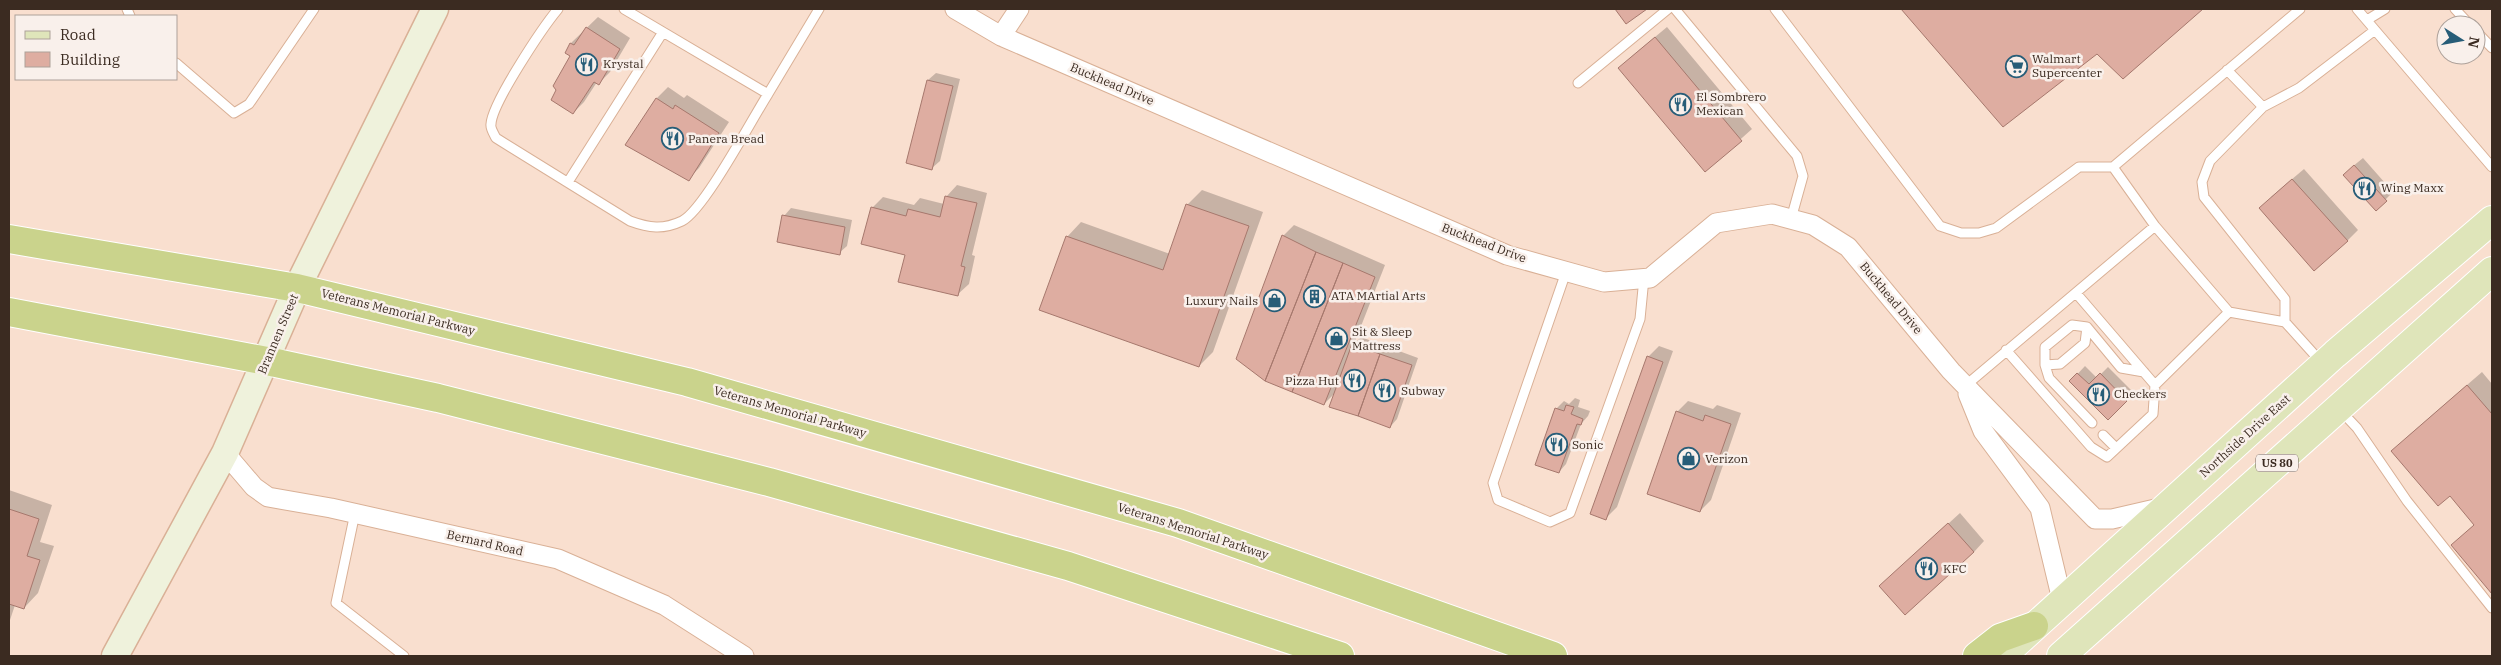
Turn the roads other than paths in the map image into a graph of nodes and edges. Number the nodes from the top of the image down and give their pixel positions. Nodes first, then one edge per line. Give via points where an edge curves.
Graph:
1 (314, 9) edge
2 (436, 9) edge
3 (558, 9) edge
4 (624, 9) edge
5 (819, 9) edge
6 (955, 9) edge
7 (1019, 9) edge
8 (1668, 9) edge
9 (1676, 9) edge
10 (1775, 9) edge
11 (2300, 9) edge
12 (2357, 9) edge
13 (2385, 9) edge
14 (2367, 20) junction
15 (2375, 30) junction
16 (663, 32) junction
17 (1001, 36) junction
18 (178, 65) edge
19 (2227, 70) junction
20 (1578, 83) dead end
21 (768, 94) junction
22 (2263, 107) junction
23 (2113, 167) junction
24 (2492, 167) edge
25 (568, 182) junction
26 (1792, 219) junction
27 (2492, 220) edge
28 (2155, 226) junction
29 (9, 239) edge
30 (2492, 270) edge
31 (1566, 272) junction
32 (1644, 278) junction
33 (297, 288) junction
34 (2076, 293) junction
35 (9, 312) edge
36 (2229, 312) junction
37 (2285, 322) junction
38 (2087, 327) junction
39 (2006, 350) junction
40 (267, 361) junction
41 (2323, 364) junction
42 (2045, 365) junction
43 (2144, 372) junction
44 (2156, 385) junction
45 (1965, 386) junction
46 (2338, 408) junction
47 (2092, 423) dead end
48 (2103, 436) dead end
49 (2116, 448) junction
50 (225, 453) junction
51 (2167, 507) junction
52 (355, 513) junction
53 (2062, 600) junction
54 (2492, 608) edge
55 (2034, 626) junction
56 (1304, 643) junction
57 (115, 656) edge
58 (404, 656) edge
59 (744, 656) edge
60 (1329, 656) edge
61 (1340, 656) edge
62 (1553, 656) edge
63 (1977, 656) edge
64 (2002, 656) edge
65 (2061, 656) edge

1 - 18 lane via 249,104 234,113
2 - 33 street, Brannen Street
3 - 25 lane via 545,24 496,108 490,125 496,138
4 - 16 lane
5 - 21 lane
6 - 17 street, Buckhead Drive
7 - 17 street
8 - 20 lane
9 - 26 lane via 1797,156 1803,176
10 - 23 lane via 1940,226 1961,233 1979,233 1996,228 2079,167
11 - 19 lane
12 - 14 lane
13 - 14 lane
14 - 15 lane
15 - 22 lane via 2300,88
15 - 24 lane
16 - 21 lane
16 - 25 lane
17 - 31 street, Buckhead Drive via 1507,255
19 - 22 lane
19 - 23 lane
21 - 25 lane via 701,202 683,220 664,227 648,228 630,221
22 - 37 lane via 2210,161 2202,182 2204,197 2285,299
23 - 28 lane
26 - 32 street, Buckhead Drive via 1772,214 1716,223 1650,278
26 - 45 street, Buckhead Drive via 1812,225 1848,247
27 - 41 main road, Northside Drive East
28 - 34 lane
28 - 36 lane
29 - 33 highway, Veterans Memorial Parkway
30 - 46 main road, US 80
31 - 32 street, Buckhead Drive via 1604,282
31 - 32 lane via 1493,483 1498,500 1550,522 1570,513 1640,319
33 - 40 street, Brannen Street
33 - 62 highway, Veterans Memorial Parkway via 686,382 1178,523
34 - 39 lane
34 - 43 lane
35 - 40 highway
36 - 37 lane
36 - 44 lane
37 - 41 lane
38 - 42 lane via 2085,343 2060,364
38 - 42 lane via 2072,325 2045,347
38 - 43 lane via 2121,368
39 - 45 lane
39 - 49 lane via 2091,447 2107,457
40 - 50 street, Brannen Street
40 - 56 highway via 438,398 769,482 1068,566
41 - 51 main road, Northside Drive East
42 - 47 lane via 2049,378
43 - 44 lane
44 - 49 lane via 2153,414
45 - 51 street, Buckhead Drive via 2095,519 2112,519
45 - 53 street, Buckhead Drive via 1983,431 2040,508
46 - 54 lane via 2357,428 2407,501
46 - 65 main road, US 80
48 - 49 lane
50 - 52 street, Bernard Road via 254,487 268,497
50 - 57 street, Brannen Street
51 - 53 main road, Northside Drive East
52 - 58 lane via 336,603
52 - 59 street, Bernard Road via 558,559 664,605
53 - 55 main road, Northside Drive East
55 - 63 highway via 2000,638
55 - 64 main road, Northside Drive East
56 - 60 highway
56 - 61 highway

